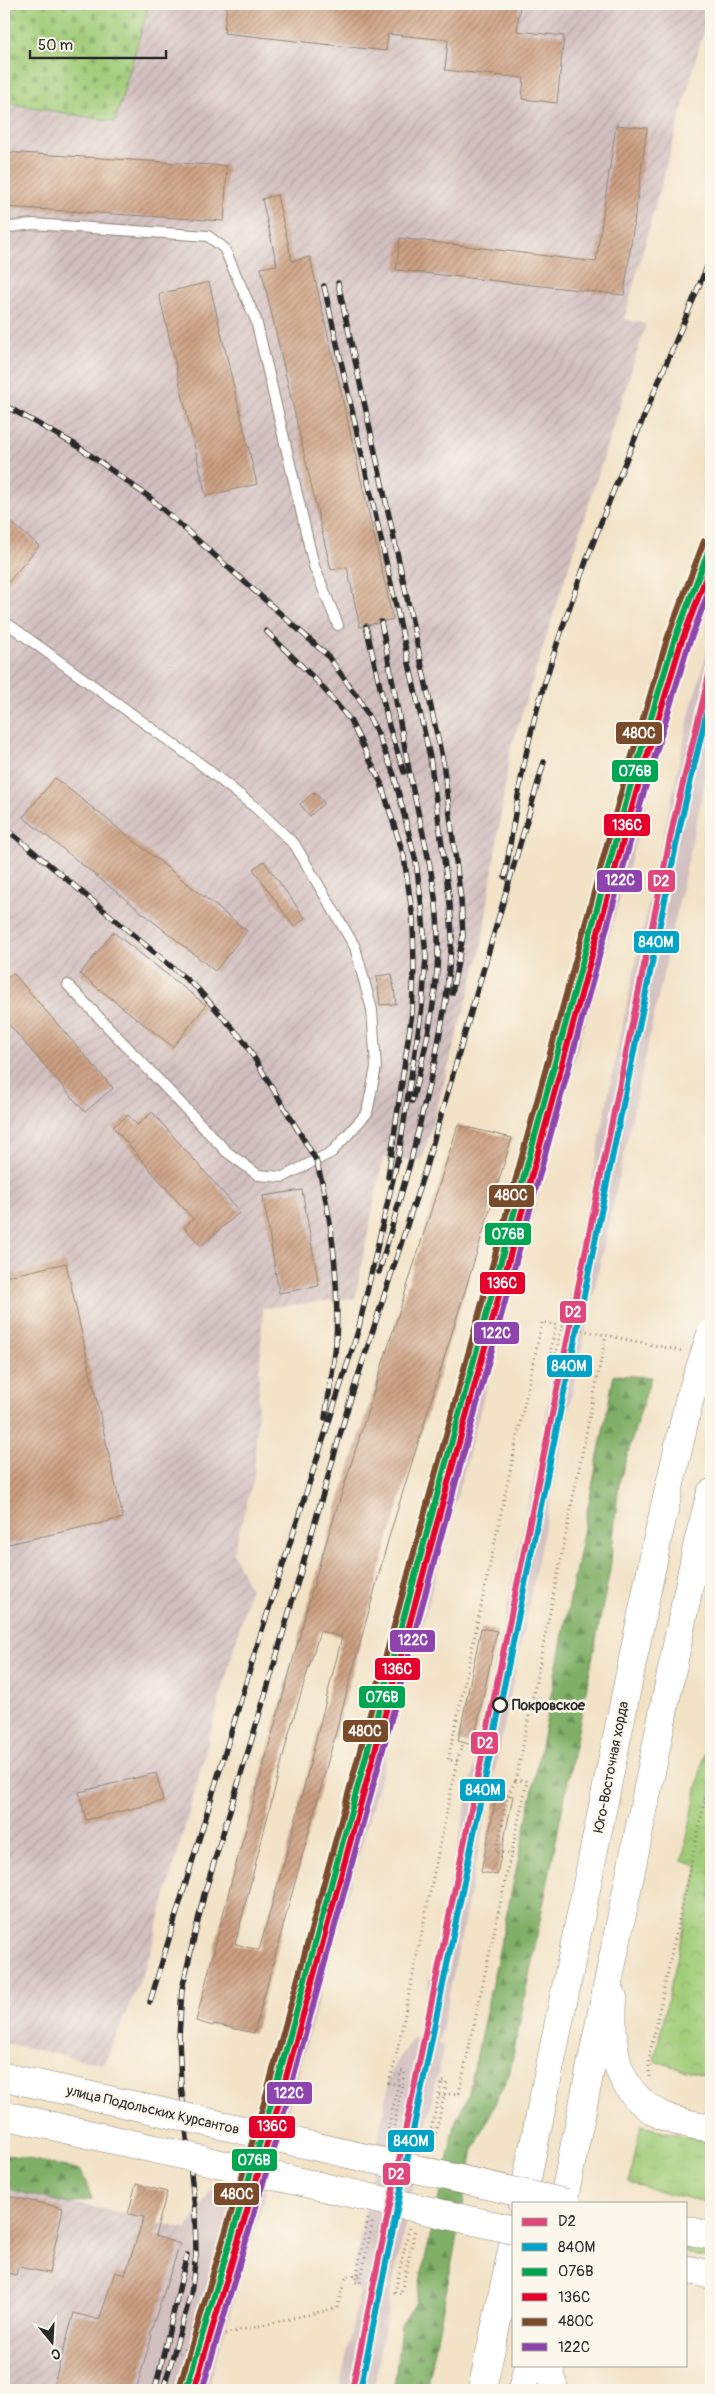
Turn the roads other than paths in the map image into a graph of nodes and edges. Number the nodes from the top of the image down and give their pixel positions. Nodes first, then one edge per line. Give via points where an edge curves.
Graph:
1 (4, 228) edge
2 (4, 621) edge
3 (338, 624) dead end
4 (68, 985) dead end
5 (711, 1334) edge
6 (711, 1493) edge
7 (614, 1946) junction
8 (4, 2077) edge
9 (4, 2115) edge
10 (711, 2128) edge
11 (522, 2202) edge
12 (561, 2202) edge
13 (565, 2202) edge
14 (512, 2230) edge
15 (512, 2250) edge
16 (528, 2366) edge
17 (548, 2366) edge
18 (482, 2390) edge
19 (522, 2390) edge
20 (554, 2390) edge

1 - 3 lane via 33,224 208,236 224,248 256,320 314,566
2 - 4 lane via 198,762 256,808 295,846 355,946 372,1010 376,1067 367,1113 332,1152 283,1176 258,1175 227,1152
5 - 11 main road, Юго-Восточная хорда, bridge via 689,1401 657,1541
6 - 7 main road
7 - 10 main road via 611,2038 622,2076 646,2106 664,2116
7 - 13 main road
8 - 12 main road, улица Подольских Курсантов, bridge
9 - 14 main road, bridge
15 - 18 main road
16 - 19 main road
17 - 20 main road

